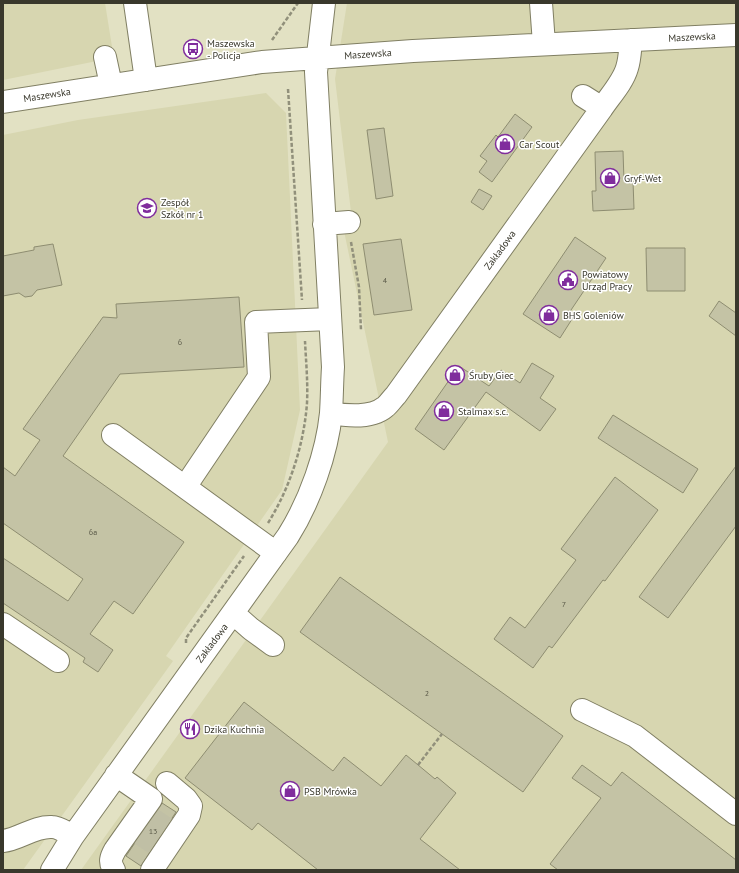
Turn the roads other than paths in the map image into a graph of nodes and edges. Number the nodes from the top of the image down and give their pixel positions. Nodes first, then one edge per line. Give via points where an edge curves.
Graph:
1 (135, 3) edge
2 (324, 3) edge
3 (541, 3) edge
4 (736, 35) edge
5 (630, 40) junction
6 (544, 44) junction
7 (105, 57) dead end
8 (317, 57) junction
9 (146, 80) junction
10 (111, 85) junction
11 (583, 96) dead end
12 (3, 102) edge
13 (602, 108) junction
14 (349, 222) road end
15 (324, 224) junction
16 (330, 319) junction
17 (331, 413) junction
18 (113, 435) dead end
19 (185, 487) junction
20 (276, 553) junction
21 (234, 614) junction
22 (3, 624) edge
23 (273, 645) dead end
24 (58, 661) dead end
25 (582, 710) dead end
26 (116, 775) junction
27 (167, 783) dead end
28 (736, 814) edge
29 (153, 832) edge
30 (73, 836) junction
31 (6, 844) edge
32 (52, 865) edge
33 (114, 870) edge

1 - 9 street
2 - 8 street, Zakładowa
3 - 6 street
4 - 5 street, Maszewska
5 - 6 street, Maszewska
5 - 13 street, Zakładowa via 627,69
6 - 8 street, Maszewska
7 - 10 street
8 - 9 street, Maszewska via 262,62
8 - 15 street, Zakładowa
9 - 10 street, Maszewska
10 - 12 street, Maszewska
11 - 13 street
13 - 17 street, Zakładowa via 386,407 378,412 359,415
14 - 15 street
15 - 16 street, Zakładowa
16 - 17 street, Zakładowa via 333,367
16 - 19 street via 256,322 259,377
17 - 20 street, Zakładowa via 323,453 312,487 297,522
18 - 19 street
19 - 20 street
20 - 21 street, Zakładowa
21 - 23 street
21 - 26 street, Zakładowa
22 - 24 street
25 - 28 street via 635,736
26 - 29 street
26 - 30 street, Zakładowa
27 - 29 street via 191,806 189,815
29 - 33 street via 111,858
30 - 31 street via 53,827 38,828
30 - 32 street, Zakładowa

